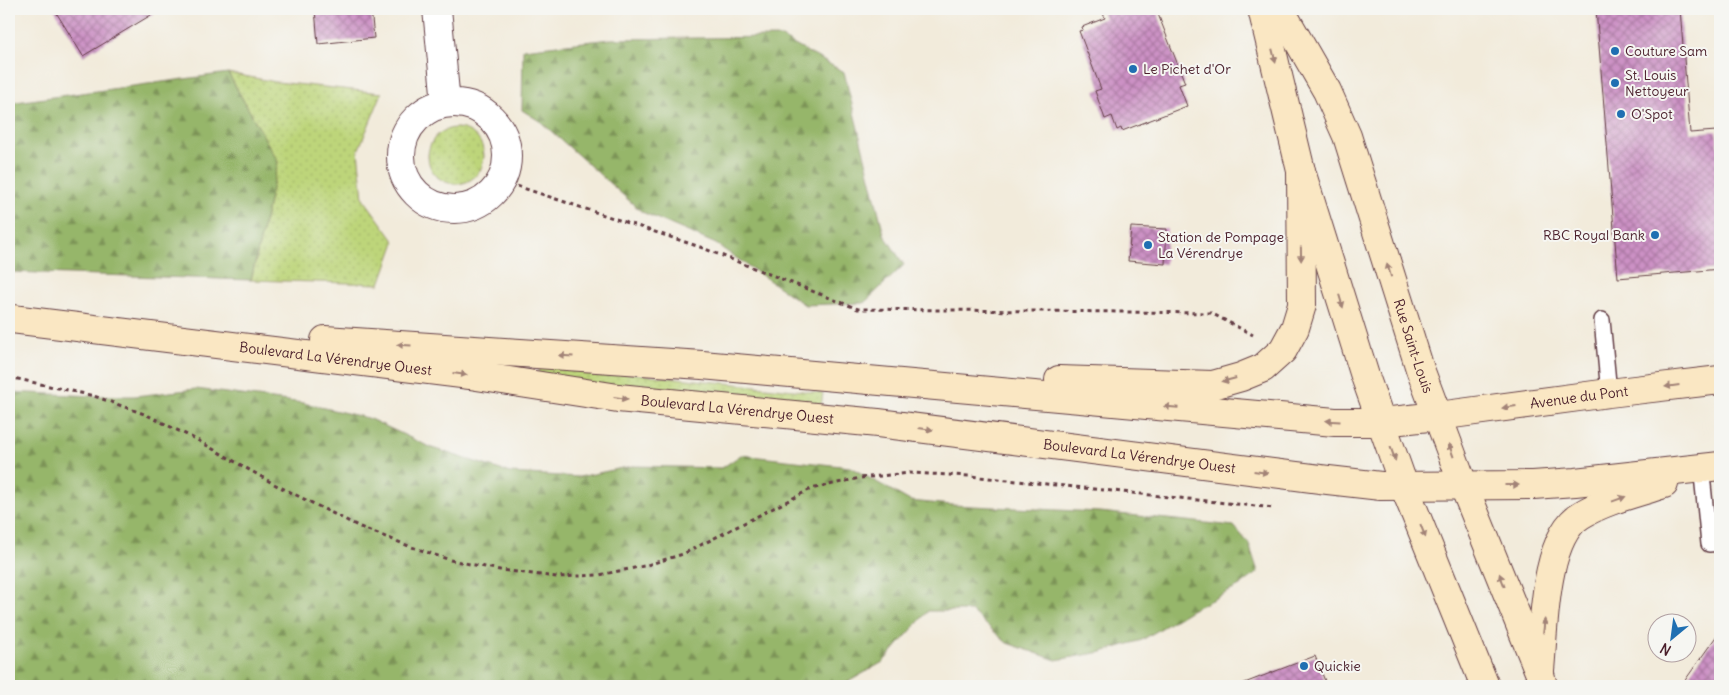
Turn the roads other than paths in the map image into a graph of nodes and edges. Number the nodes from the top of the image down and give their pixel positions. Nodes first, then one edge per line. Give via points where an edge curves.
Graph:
1 (437, 9) edge
2 (1262, 9) edge
3 (1280, 9) edge
4 (446, 103) junction
5 (1301, 171) junction
6 (11, 318) edge
7 (1602, 320) dead end
8 (702, 365) junction
9 (1720, 380) edge
10 (1609, 393) junction
11 (1438, 416) junction
12 (1382, 422) junction
13 (1714, 470) edge
14 (1463, 484) junction
15 (1404, 486) junction
16 (1720, 543) edge
17 (1541, 680) edge
18 (1484, 686) edge

1 - 4 street
2 -> 5 main road
11 -> 3 main road, Rue Saint-Louis via 1420,369 1347,136 1327,91
4 - 4 street via 463,103 492,118 502,132 507,148 507,165 502,181 491,195 475,206 458,210 439,208 423,200 410,188 402,171 400,153 404,135 414,120 429,108
5 -> 8 main road via 1302,305 1283,350 1263,368 1241,377 1213,385
5 -> 12 main road
8 -> 6 main road, Boulevard La Vérendrye Ouest
6 -> 15 main road, Boulevard La Vérendrye Ouest via 470,375 618,398 878,423 1328,480
7 - 10 lane
12 -> 8 main road, Boulevard La Vérendrye Ouest via 1335,422
9 -> 10 main road, Avenue du Pont
10 -> 11 main road, Avenue du Pont
11 - 12 main road, Boulevard La Vérendrye Ouest
14 -> 11 main road, Rue Saint-Louis
12 -> 15 main road
14 -> 13 main road via 1533,485
13 - 16 lane via 1709,544
17 -> 13 main road via 1550,568 1559,541 1569,526 1580,515 1602,505
14 - 15 main road, Boulevard La Vérendrye Ouest
17 -> 14 main road, Rue Saint-Louis
15 -> 18 main road

